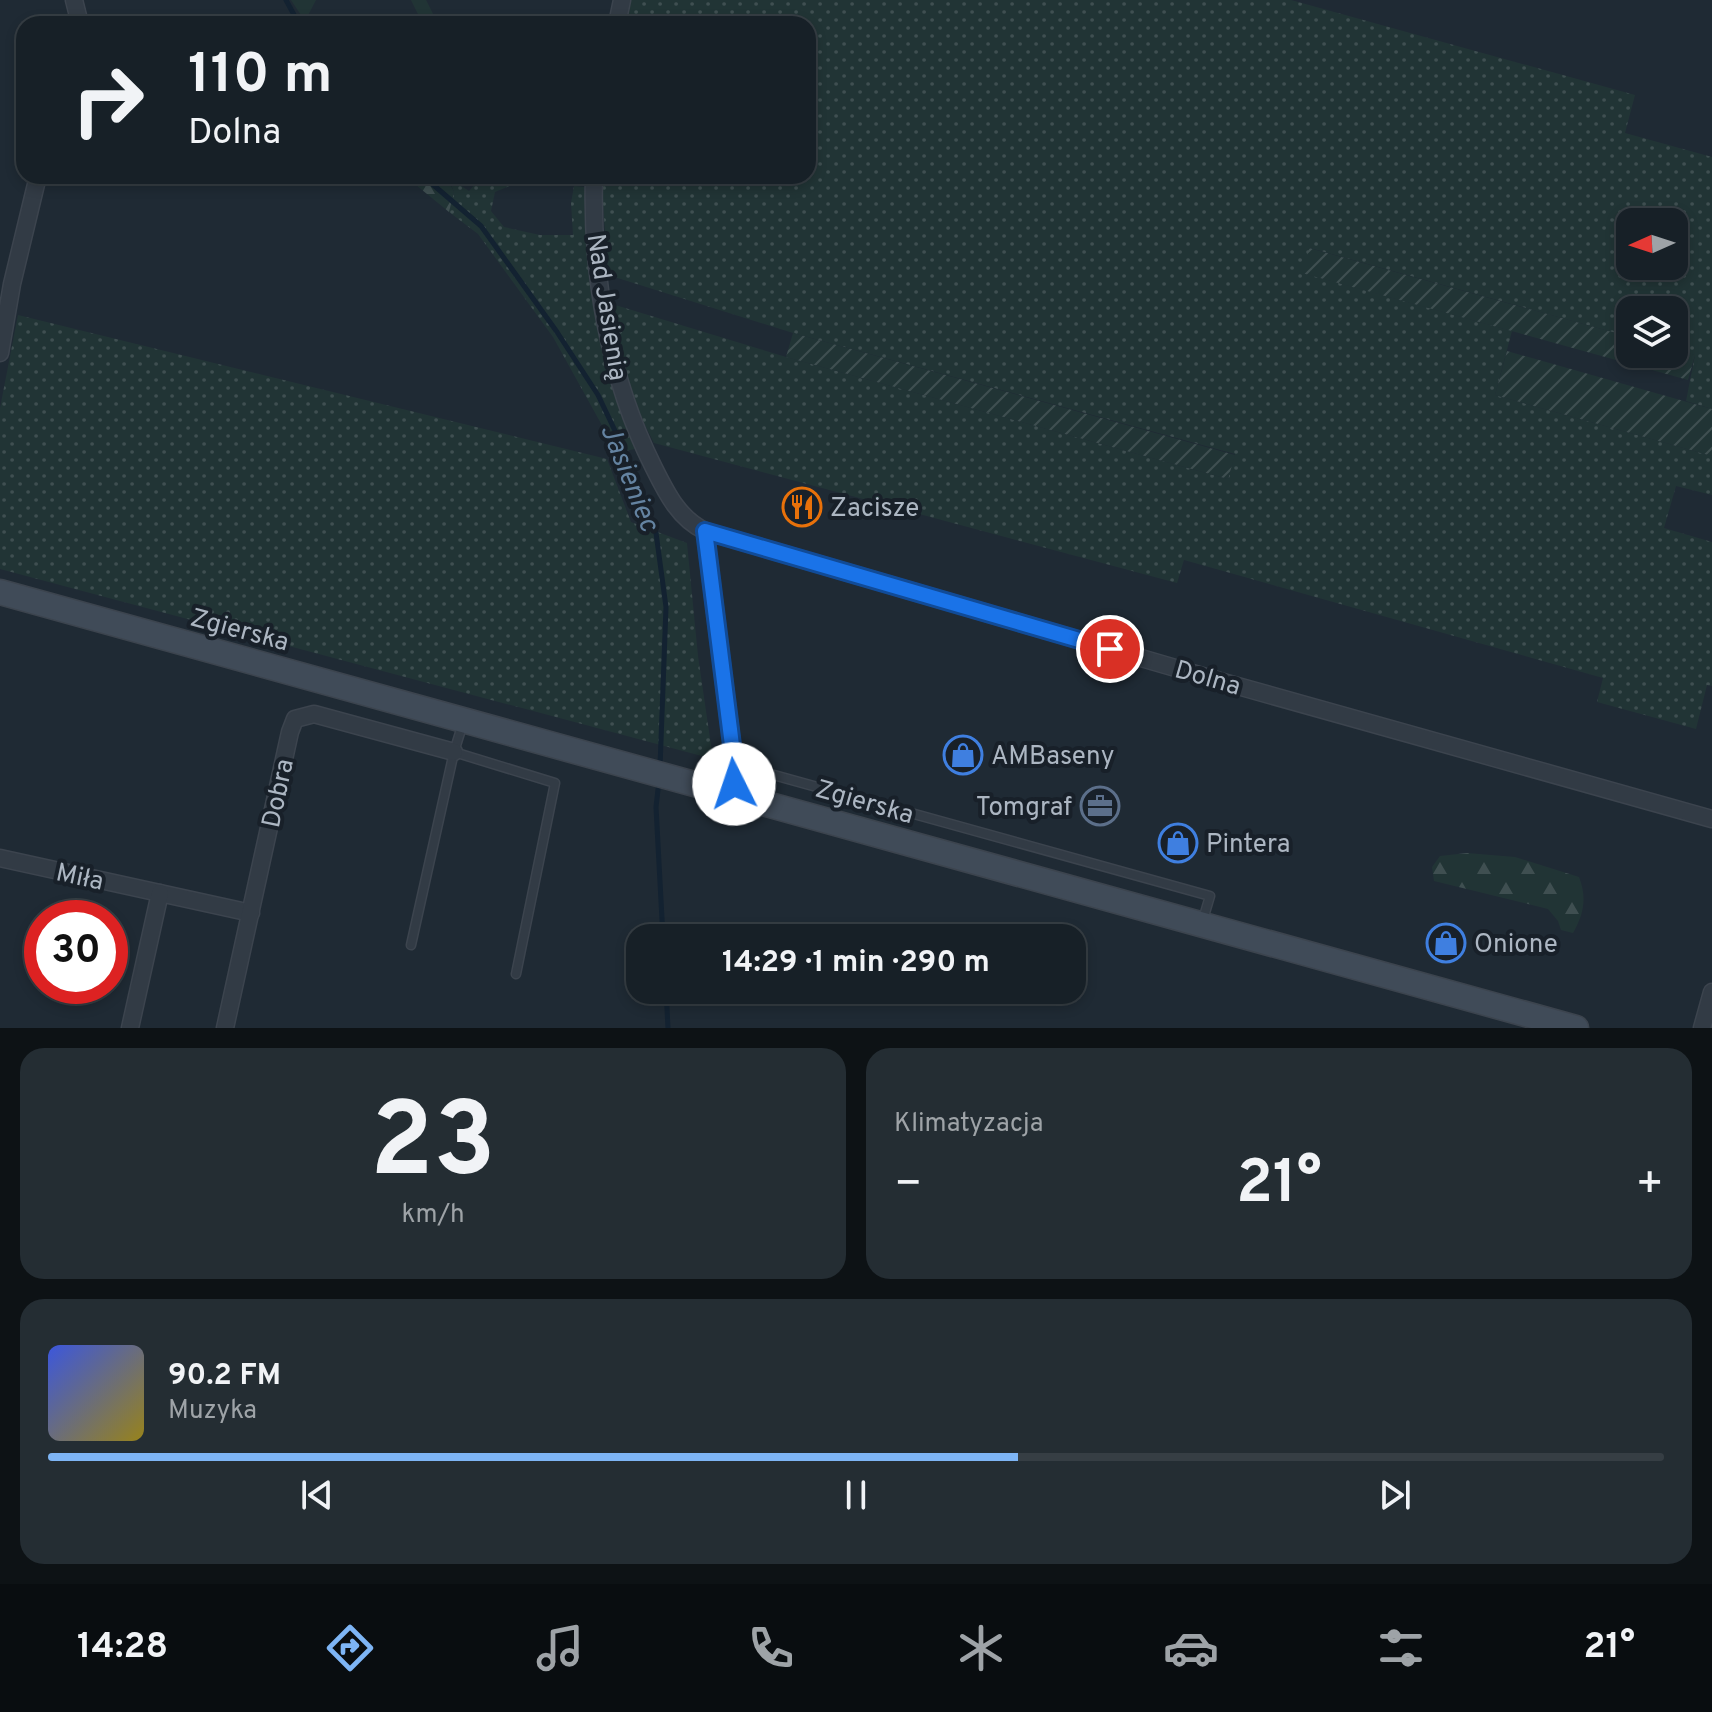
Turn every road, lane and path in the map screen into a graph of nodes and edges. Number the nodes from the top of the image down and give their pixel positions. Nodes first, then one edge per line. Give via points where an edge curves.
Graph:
1 (36, 184) edge
2 (594, 184) edge
3 (0, 353) edge
4 (705, 531) junction
5 (0, 592) edge
6 (464, 719) junction
7 (454, 752) junction
8 (734, 764) junction
9 (731, 792) junction
10 (1712, 819) edge
11 (0, 858) edge
12 (160, 893) junction
13 (251, 913) junction
14 (1202, 924) junction
15 (411, 945) dead end
16 (516, 974) dead end
17 (1712, 992) edge
18 (130, 1028) edge
19 (225, 1028) edge
20 (1576, 1028) edge
21 (1702, 1028) edge

1 - 3 street
2 - 4 street, Nad Jasienią via 596,257 623,395 643,447 677,509
4 - 8 street
4 - 10 street, Dolna
5 - 6 main road, Zgierska
6 - 7 lane
6 - 9 main road, Zgierska
7 - 13 street, Dobra via 314,714 295,719
7 - 15 lane
7 - 16 lane via 555,783
8 - 9 street
8 - 14 lane via 1210,896
9 - 14 main road, Zgierska
11 - 12 street, Miła
12 - 13 street, Miła
12 - 18 street
13 - 19 street, Dobra
14 - 20 main road, Zgierska
17 - 21 street

